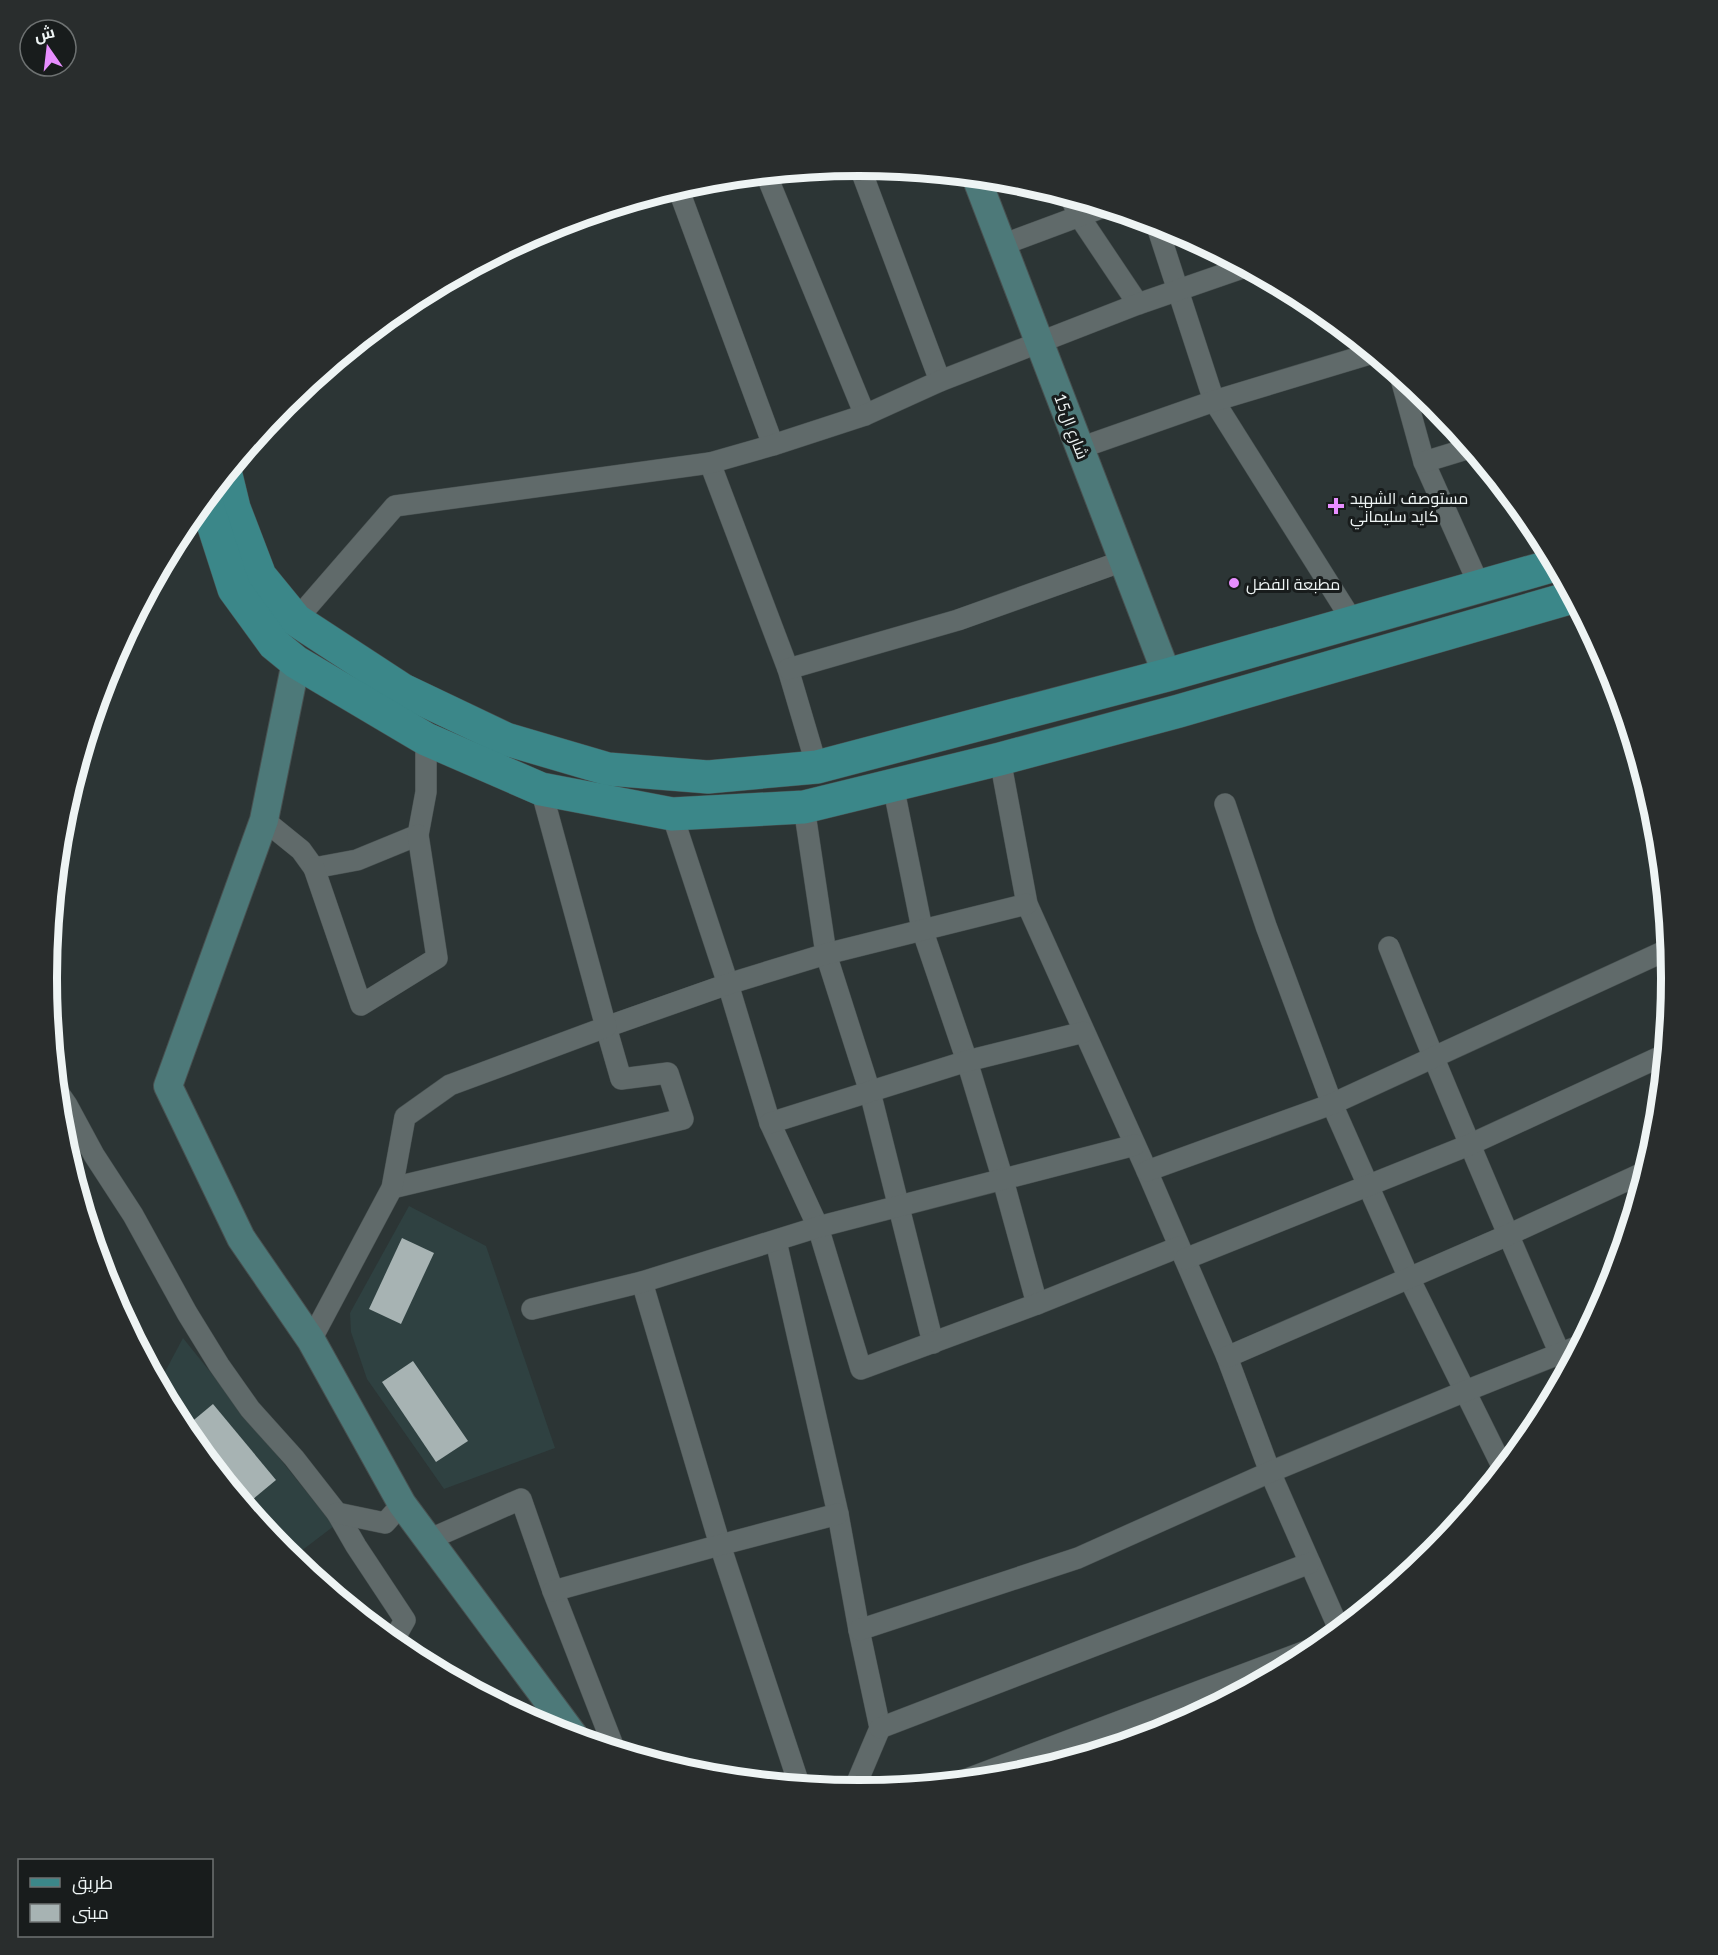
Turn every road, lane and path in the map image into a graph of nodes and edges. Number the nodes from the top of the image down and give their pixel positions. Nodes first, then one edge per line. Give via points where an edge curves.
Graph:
1 (863, 176) edge
2 (769, 181) edge
3 (979, 185) edge
4 (681, 196) edge
5 (1074, 205) edge
6 (1093, 211) edge
7 (1079, 216) junction
8 (1160, 235) edge
9 (1002, 245) junction
10 (1236, 270) edge
11 (1178, 290) junction
12 (1138, 304) junction
13 (1040, 344) junction
14 (1365, 356) edge
15 (940, 381) junction
16 (1404, 390) edge
17 (1214, 401) junction
18 (865, 415) junction
19 (774, 446) junction
20 (1080, 448) junction
21 (1463, 450) edge
22 (1424, 462) junction
23 (710, 463) junction
24 (228, 483) edge
25 (208, 510) edge
26 (1123, 561) junction
27 (1548, 567) edge
28 (1480, 587) junction
29 (1566, 599) edge
30 (296, 620) junction
31 (1353, 622) junction
32 (296, 662) junction
33 (788, 669) junction
34 (1167, 675) junction
35 (426, 739) junction
36 (1000, 759) junction
37 (817, 767) junction
38 (893, 785) junction
39 (541, 789) junction
40 (1225, 804) dead end
41 (804, 807) junction
42 (672, 814) junction
43 (264, 820) junction
44 (418, 835) junction
45 (314, 868) junction
46 (1027, 904) junction
47 (922, 929) junction
48 (1389, 947) dead end
49 (1660, 953) edge
50 (826, 954) junction
51 (728, 984) junction
52 (606, 1027) junction
53 (1084, 1032) junction
54 (1433, 1059) junction
55 (1656, 1059) edge
56 (968, 1061) junction
57 (870, 1092) junction
58 (1332, 1104) junction
59 (68, 1106) edge
60 (770, 1123) junction
61 (1135, 1145) junction
62 (1469, 1145) junction
63 (1147, 1171) junction
64 (1636, 1176) edge
65 (1003, 1180) junction
66 (1368, 1186) junction
67 (392, 1188) junction
68 (901, 1207) junction
69 (818, 1227) junction
70 (1508, 1235) junction
71 (776, 1240) junction
72 (1182, 1253) junction
73 (1409, 1278) junction
74 (642, 1282) junction
75 (1037, 1304) junction
76 (532, 1309) dead end
77 (311, 1340) junction
78 (933, 1343) junction
79 (1567, 1353) edge
80 (1227, 1357) junction
81 (1565, 1357) edge
82 (1463, 1392) junction
83 (1499, 1460) edge
84 (1270, 1472) junction
85 (402, 1504) junction
86 (337, 1513) junction
87 (838, 1515) junction
88 (428, 1540) junction
89 (720, 1545) junction
90 (1310, 1563) junction
91 (553, 1591) junction
92 (1336, 1622) edge
93 (859, 1630) junction
94 (398, 1633) edge
95 (1275, 1663) edge
96 (564, 1723) edge
97 (880, 1728) junction
98 (611, 1740) edge
99 (999, 1767) edge
100 (797, 1777) edge
101 (858, 1780) edge

1 - 15 street
2 - 18 street
3 - 9 street, شارع ال15
4 - 19 street
5 - 7 street
6 - 7 street
7 - 9 street
7 - 12 street
8 - 11 street
9 - 13 street, شارع ال15
10 - 11 street
11 - 12 street
11 - 17 street
12 - 13 street
13 - 15 street
13 - 20 street, شارع ال15
14 - 17 street
15 - 18 street
16 - 22 street
17 - 20 street
17 - 31 street
18 - 19 street
19 - 23 street
20 - 26 street, شارع ال15
21 - 22 street
22 - 28 street
23 - 30 street via 395,506
23 - 33 street
24 - 30 main road via 260,576
25 - 32 main road via 234,589 274,644
26 - 33 street via 958,620
26 - 34 street, شارع ال15
27 - 28 main road
28 - 31 main road
29 - 36 main road
30 - 37 main road via 403,690 506,739 608,769 708,777
31 - 34 main road
32 - 35 main road
32 - 43 street
33 - 37 street
34 - 37 main road
35 - 39 main road
35 - 44 street via 426,792
36 - 38 main road
36 - 46 street
38 - 41 main road
38 - 47 street
39 - 42 main road
39 - 52 street
40 - 58 street
41 - 42 main road
41 - 50 street
42 - 51 street
43 - 45 street via 301,850
43 - 77 street via 168,1086 241,1238
44 - 45 street via 357,860
44 - 45 street via 437,958 361,1005
46 - 47 street
46 - 53 street
47 - 50 street
47 - 56 street
48 - 54 street
49 - 54 street
50 - 51 street
50 - 57 street
51 - 52 street
51 - 60 street
52 - 67 street via 450,1085 405,1118
52 - 67 street via 621,1079 668,1074 683,1119
53 - 56 street
53 - 61 street
54 - 58 street
54 - 62 street
55 - 62 street
56 - 57 street
56 - 65 street
57 - 60 street
57 - 68 street
58 - 63 street
58 - 66 street
59 - 86 street via 219,1365 250,1409
60 - 69 street
61 - 63 street
61 - 65 street
62 - 66 street
62 - 70 street
63 - 72 street
64 - 70 street
65 - 68 street
65 - 75 street
66 - 72 street
66 - 73 street
67 - 77 street
68 - 69 street
68 - 78 street
69 - 71 street
69 - 78 street via 861,1369
70 - 73 street
70 - 79 street
71 - 74 street
71 - 87 street
72 - 75 street
72 - 80 street
73 - 80 street
73 - 82 street
74 - 76 street
74 - 89 street
75 - 78 street
77 - 85 street
80 - 84 street
81 - 82 street
82 - 83 street
82 - 84 street
84 - 90 street
84 - 93 street via 1078,1558
85 - 86 street via 385,1523
85 - 88 street
86 - 94 street via 405,1620
87 - 89 street
87 - 93 street
88 - 91 street via 521,1499
88 - 96 street
89 - 91 street
89 - 100 street
90 - 92 street
90 - 97 street
91 - 98 street
93 - 97 street
95 - 99 street
97 - 101 street

